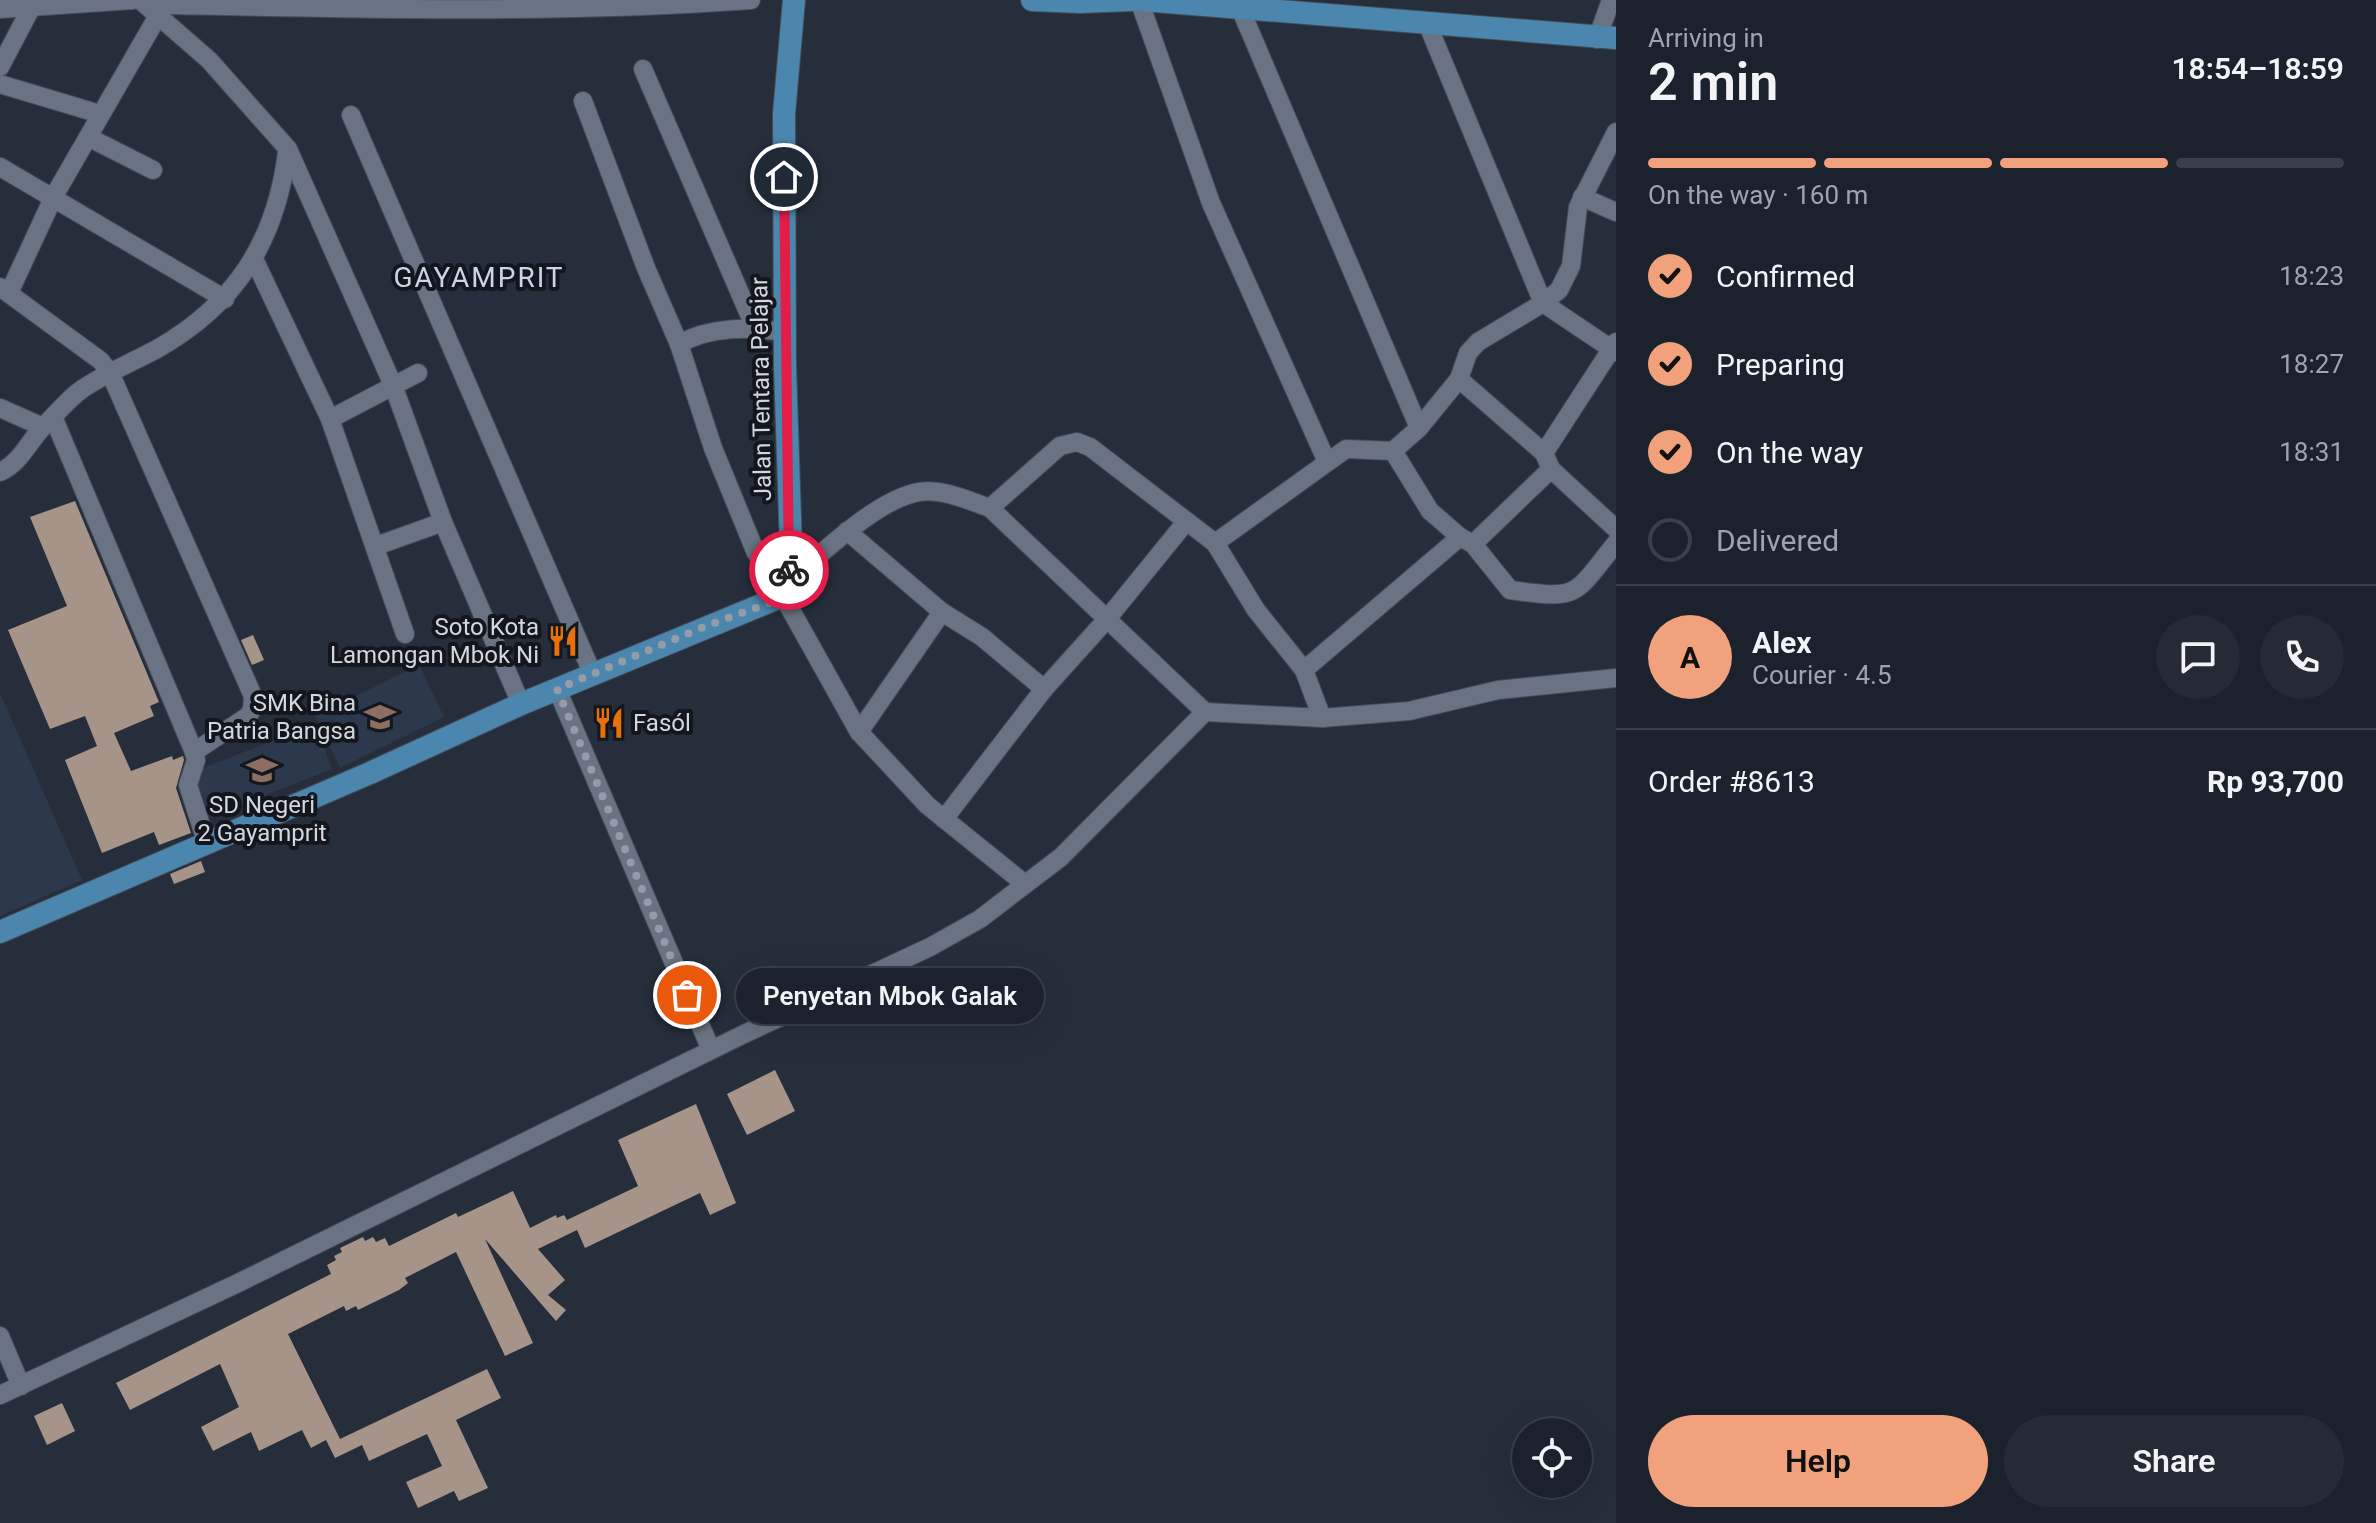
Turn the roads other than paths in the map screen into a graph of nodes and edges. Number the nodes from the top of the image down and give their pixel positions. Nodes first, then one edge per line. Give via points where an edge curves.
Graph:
1 (133, 0) edge
2 (142, 0) edge
3 (751, 0) edge
4 (794, 0) edge
5 (1032, 0) edge
6 (1131, 0) edge
7 (1611, 0) edge
8 (113, 1) edge
9 (1080, 1) edge
10 (1152, 1) edge
11 (550, 4) edge
12 (41, 5) edge
13 (1240, 8) junction
14 (0, 9) edge
15 (1354, 10) edge
16 (159, 14) junction
17 (1427, 23) junction
18 (1606, 38) edge
19 (0, 67) edge
20 (643, 69) dead end
21 (0, 84) edge
22 (583, 101) dead end
23 (100, 114) junction
24 (351, 115) dead end
25 (1616, 132) edge
26 (88, 137) junction
27 (288, 149) junction
28 (0, 167) edge
29 (153, 170) dead end
30 (54, 196) junction
31 (1582, 197) junction
32 (1616, 212) edge
33 (254, 259) junction
34 (5, 290) edge
35 (225, 299) junction
36 (1543, 303) junction
37 (755, 328) junction
38 (784, 332) junction
39 (679, 344) junction
40 (1615, 348) edge
41 (418, 373) dead end
42 (111, 375) junction
43 (1459, 379) junction
44 (393, 385) junction
45 (0, 408) edge
46 (330, 419) junction
47 (49, 423) junction
48 (1419, 428) junction
49 (1393, 451) junction
50 (1547, 461) junction
51 (1327, 462) junction
52 (0, 472) edge
53 (990, 508) junction
54 (443, 522) junction
55 (1185, 523) junction
56 (1616, 529) edge
57 (847, 531) junction
58 (1466, 541) junction
59 (1215, 543) junction
60 (1616, 543) edge
61 (376, 546) junction
62 (756, 553) dead end
63 (785, 589) junction
64 (942, 612) junction
65 (1107, 619) junction
66 (405, 634) dead end
67 (1304, 670) junction
68 (593, 675) junction
69 (1616, 678) edge
70 (557, 689) junction
71 (1044, 689) junction
72 (521, 704) junction
73 (1205, 712) junction
74 (1322, 718) junction
75 (859, 732) junction
76 (194, 752) junction
77 (944, 819) junction
78 (207, 844) junction
79 (1025, 884) junction
80 (0, 932) edge
81 (711, 1050) junction
82 (0, 1336) edge
83 (21, 1386) junction
84 (0, 1395) edge

1 - 8 street
2 - 11 street via 382,10
2 - 16 street
3 - 11 street via 603,9
4 - 38 main road, Jalan Tentara Pelajar via 784,114
5 - 9 main road
6 - 9 main road
7 - 18 street
8 - 12 street
10 - 13 main road
10 - 51 street via 1211,203
12 - 14 street
12 - 19 street
13 - 15 main road
13 - 48 street
15 - 17 main road
16 - 23 street
16 - 27 street via 209,60
17 - 18 main road
17 - 36 street
20 - 37 street
21 - 23 street
22 - 39 street
23 - 26 street
24 - 68 street
25 - 31 street
26 - 29 street
26 - 30 street
27 - 33 street via 284,182
27 - 44 street
28 - 30 street
30 - 34 street
30 - 35 street
31 - 32 street
31 - 36 street via 1571,266 1559,290
33 - 35 street
33 - 46 street
34 - 42 street via 101,361
35 - 42 street via 171,341
36 - 40 street
36 - 43 street via 1478,342
37 - 38 street
37 - 39 street via 702,333
38 - 63 main road, Jalan Tentara Pelajar via 791,549
39 - 62 street via 713,448
40 - 50 street
41 - 44 street
42 - 47 street via 78,391
42 - 76 street via 253,696 248,716
43 - 48 street
43 - 50 street
44 - 46 street
44 - 54 street
45 - 47 street
46 - 61 street
47 - 52 street via 22,456
47 - 76 street
48 - 49 street
49 - 51 street via 1346,449
49 - 58 street via 1430,511
50 - 56 street
50 - 58 street
51 - 59 street
53 - 55 street via 1060,446 1077,442
53 - 57 street via 921,491
53 - 65 street
54 - 61 street
54 - 72 street
55 - 59 street
55 - 65 street
57 - 63 street
57 - 64 street
58 - 60 street via 1510,590 1565,596 1579,589
58 - 67 street
59 - 67 street via 1256,610
61 - 66 street
63 - 68 main road
63 - 75 street
64 - 71 street via 982,637
64 - 75 street
65 - 71 street
65 - 73 street
67 - 74 street
68 - 70 main road
69 - 74 street via 1498,690 1409,711
70 - 72 main road
70 - 81 street
71 - 77 street
72 - 78 main road
73 - 74 street
73 - 79 street via 1061,857
75 - 77 street
76 - 78 street via 188,785
77 - 79 street
78 - 80 main road
79 - 81 street via 980,919 930,947
81 - 83 street
82 - 83 street
83 - 84 street

